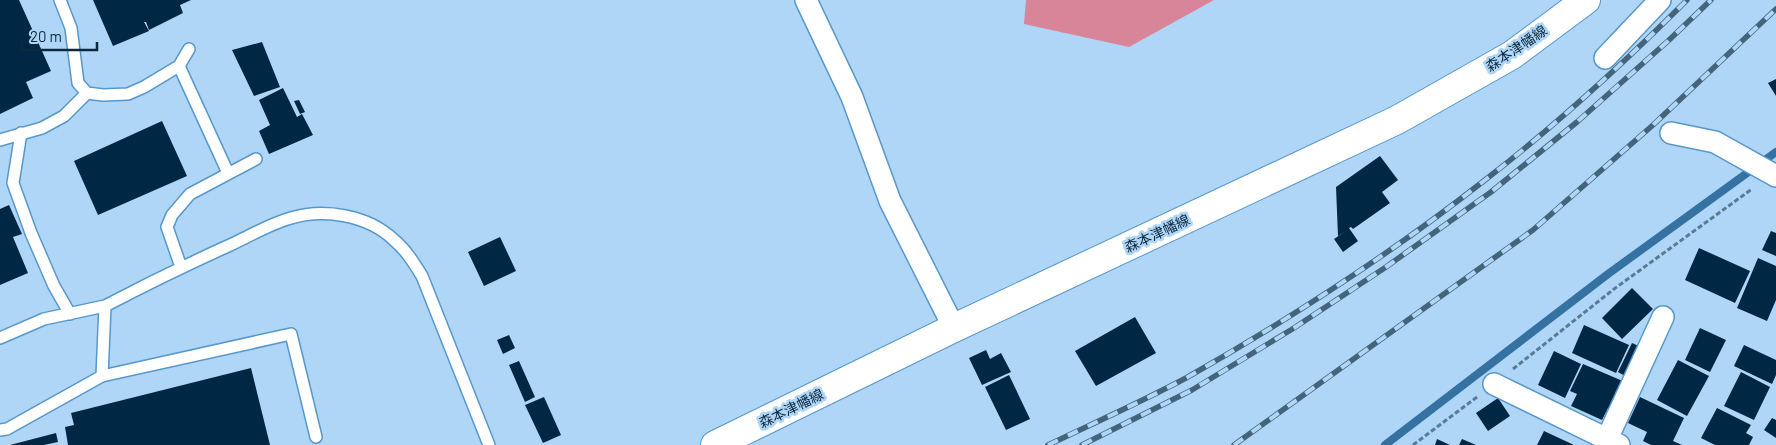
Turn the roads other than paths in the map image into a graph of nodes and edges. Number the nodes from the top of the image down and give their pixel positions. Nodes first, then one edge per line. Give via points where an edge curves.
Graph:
1 (60, 0) edge
2 (806, 0) edge
3 (1586, 0) edge
4 (1660, 0) edge
5 (189, 49) dead end
6 (1606, 58) dead end
7 (179, 66) junction
8 (87, 93) junction
9 (21, 133) junction
10 (1671, 134) dead end
11 (0, 140) edge
12 (256, 159) dead end
13 (228, 174) junction
14 (1772, 174) edge
15 (181, 267) junction
16 (105, 306) junction
17 (70, 314) junction
18 (1663, 317) dead end
19 (954, 328) junction
20 (0, 338) edge
21 (102, 376) junction
22 (1494, 384) road end
23 (0, 430) edge
24 (316, 437) dead end
25 (1613, 442) edge
26 (489, 445) edge
27 (716, 445) edge

1 - 8 lane via 71,28 78,83
2 - 19 street via 852,97 890,200
3 - 19 main road, 森本津幡線 via 1512,55 1397,120
4 - 6 street
5 - 7 lane
7 - 8 lane via 128,94
7 - 13 lane
8 - 9 lane via 64,116 42,128
9 - 11 lane
9 - 17 lane via 13,183 54,286
10 - 14 street via 1715,142
12 - 13 lane
13 - 15 lane via 190,194 172,215 167,227
15 - 16 lane
15 - 26 lane via 290,218 318,213 350,216 375,226 393,238 409,255 422,276
16 - 17 lane
16 - 21 lane
17 - 20 lane via 44,319
18 - 25 street
19 - 27 main road, 森本津幡線
21 - 23 lane
21 - 24 lane via 291,334
22 - 25 street

